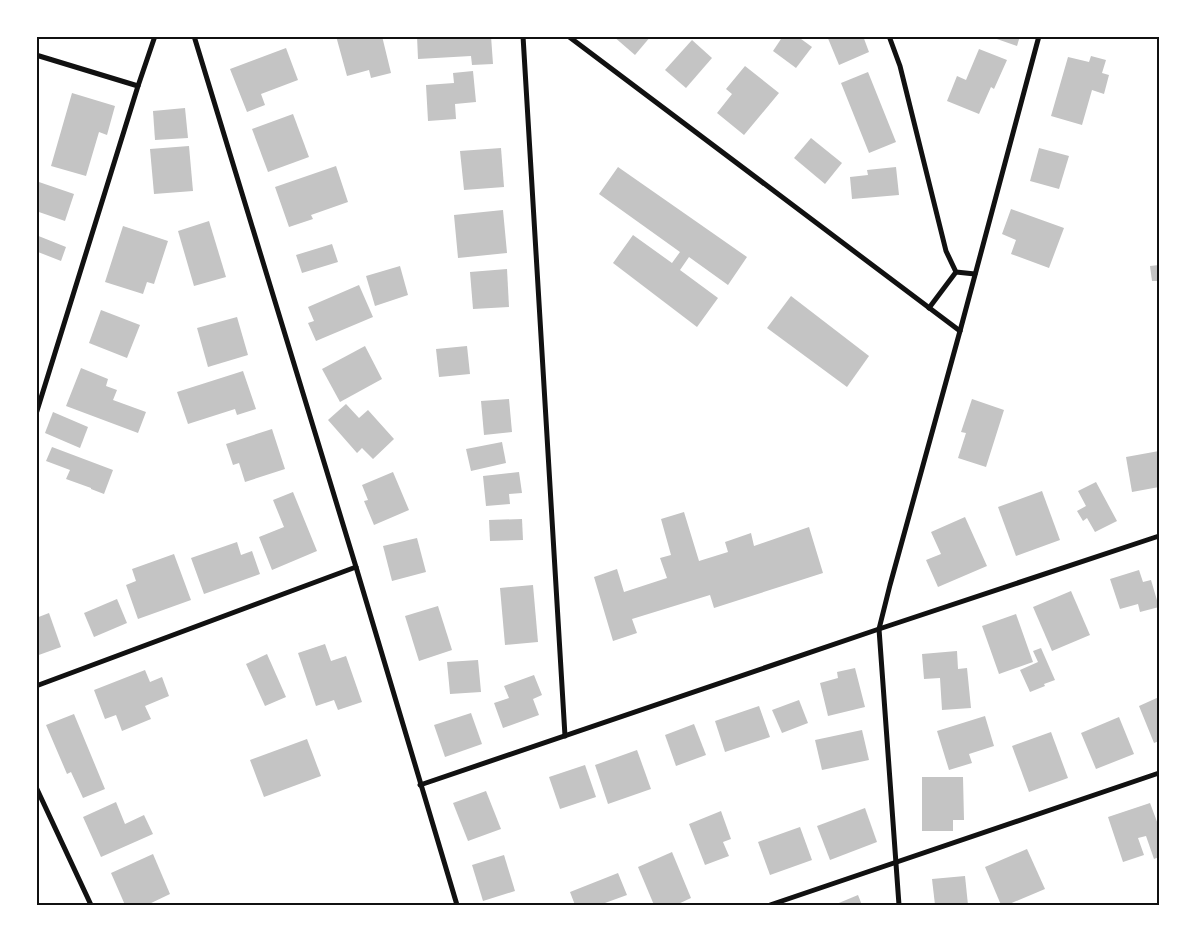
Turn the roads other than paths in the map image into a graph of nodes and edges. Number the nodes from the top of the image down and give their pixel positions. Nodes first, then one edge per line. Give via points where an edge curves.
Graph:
1 (155, 36) edge
2 (194, 36) edge
3 (523, 36) edge
4 (568, 36) edge
5 (889, 36) edge
6 (1040, 36) edge
7 (36, 55) edge
8 (138, 86) junction
9 (956, 272) junction
10 (975, 274) junction
11 (929, 308) junction
12 (960, 332) junction
13 (36, 414) edge
14 (1159, 536) edge
15 (356, 568) junction
16 (879, 629) junction
17 (36, 686) edge
18 (565, 736) junction
19 (1159, 773) edge
20 (420, 784) junction
21 (36, 787) edge
22 (895, 863) junction
23 (91, 905) edge
24 (457, 905) edge
25 (770, 905) edge
26 (899, 905) edge

1 - 8 street
2 - 15 street
3 - 18 street
4 - 11 street
5 - 9 street via 900,66 946,251
6 - 10 street
7 - 8 street
8 - 13 street
9 - 10 street
9 - 11 street
10 - 12 street
11 - 12 street
12 - 16 street
14 - 16 street
15 - 17 street
15 - 20 street
16 - 18 street
16 - 22 street
18 - 20 street
19 - 22 street
20 - 24 street
21 - 23 street
22 - 25 street
22 - 26 street

